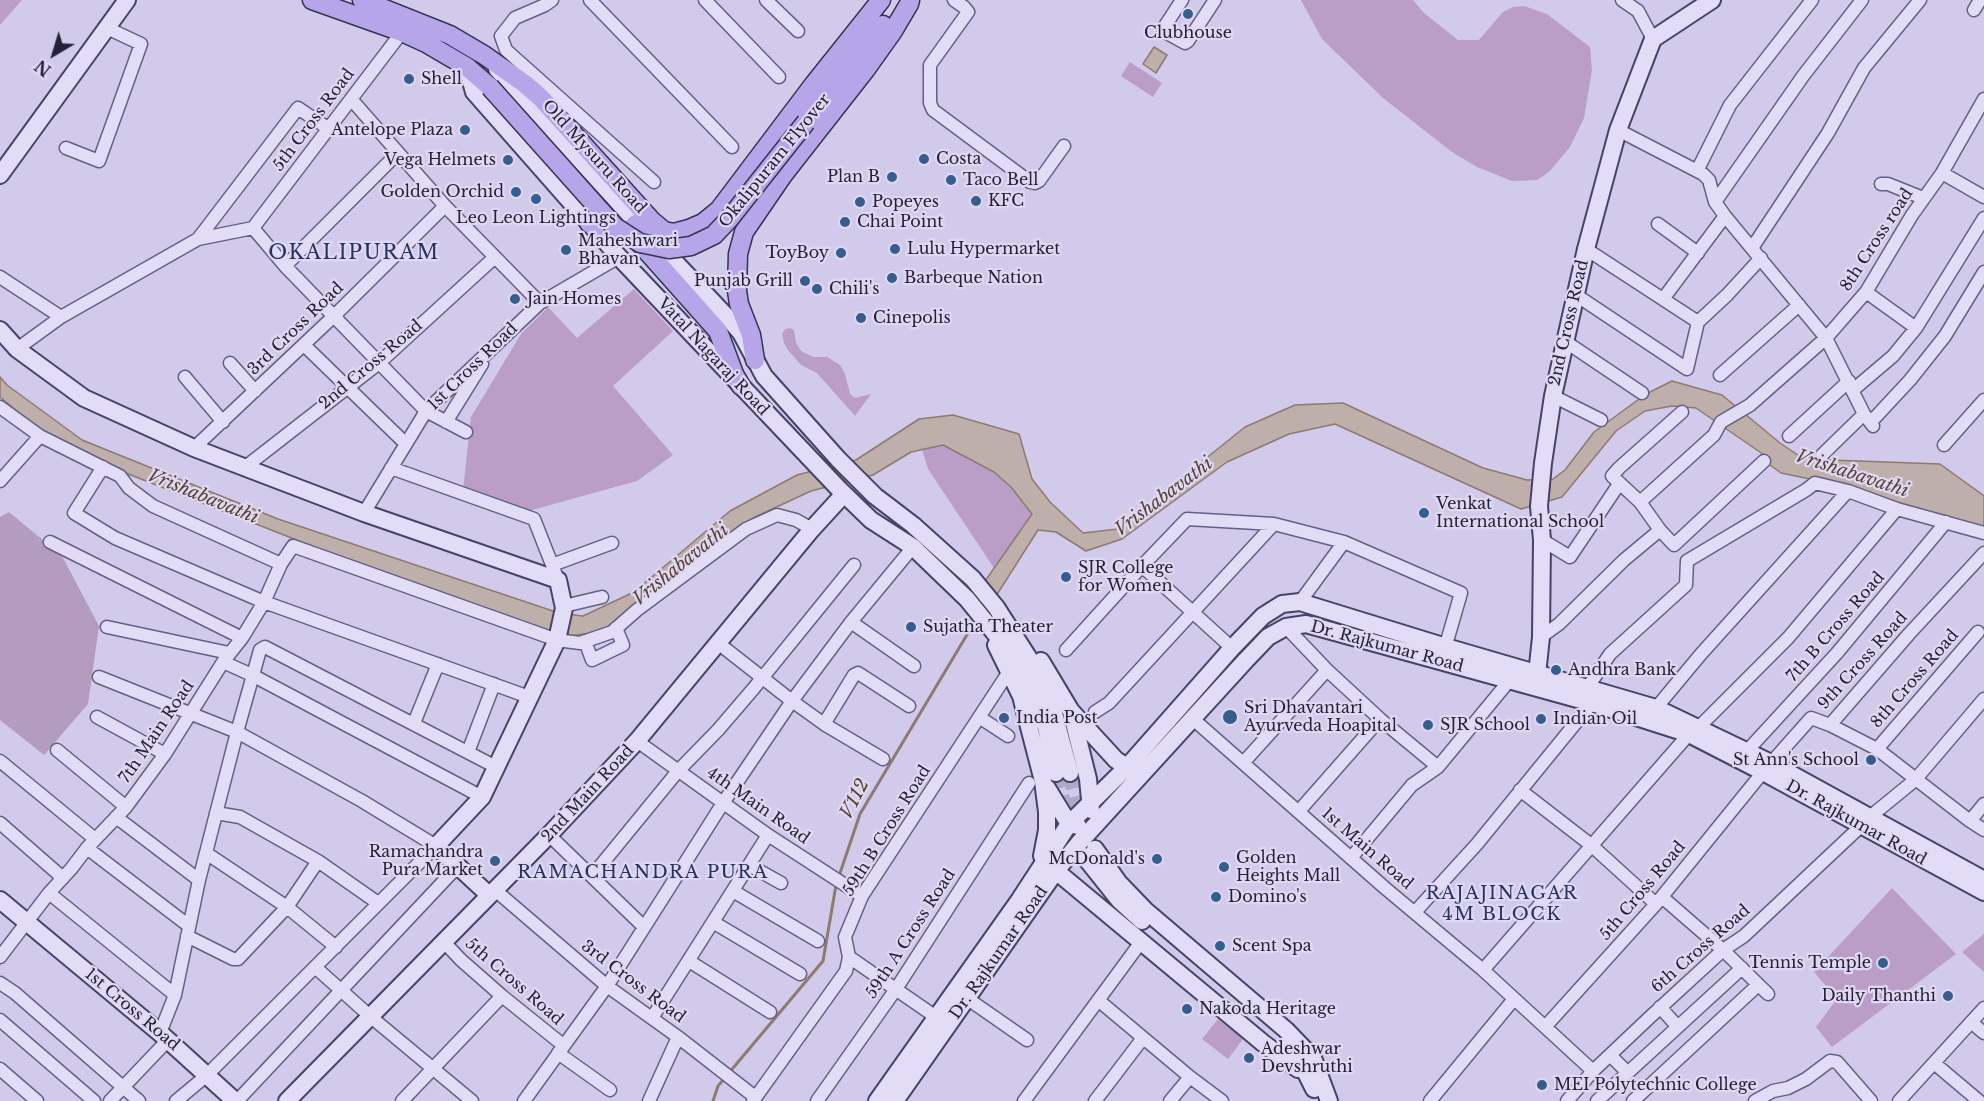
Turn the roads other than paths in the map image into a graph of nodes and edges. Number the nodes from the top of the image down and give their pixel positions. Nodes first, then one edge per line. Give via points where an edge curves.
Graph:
1 (127, 0) edge
2 (312, 0) edge
3 (362, 0) edge
4 (552, 0) edge
5 (590, 0) edge
6 (705, 0) edge
7 (766, 0) edge
8 (881, 0) edge
9 (903, 0) edge
10 (910, 0) edge
11 (954, 0) edge
12 (1182, 0) edge
13 (1215, 0) edge
14 (1623, 0) edge
15 (1812, 0) edge
16 (1862, 0) edge
17 (1920, 0) edge
18 (1709, 1) edge
19 (107, 28) junction
20 (798, 31) dead end
21 (402, 32) junction
22 (1653, 39) junction
23 (467, 67) junction
24 (779, 77) dead end
25 (351, 99) junction
26 (1984, 99) edge
27 (329, 129) junction
28 (1617, 130) junction
29 (1064, 146) dead end
30 (66, 147) dead end
31 (732, 147) dead end
32 (398, 153) junction
33 (1697, 171) junction
34 (1942, 173) junction
35 (0, 175) edge
36 (654, 182) dead end
37 (1881, 184) dead end
38 (1984, 197) edge
39 (1923, 198) junction
40 (1715, 202) junction
41 (445, 206) junction
42 (638, 215) junction
43 (1725, 216) junction
44 (1984, 218) edge
45 (589, 223) junction
46 (1658, 224) dead end
47 (253, 228) junction
48 (659, 236) junction
49 (198, 239) junction
50 (1752, 248) junction
51 (1586, 249) junction
52 (1698, 253) junction
53 (495, 257) junction
54 (619, 257) junction
55 (1761, 258) junction
56 (285, 266) junction
57 (1984, 272) edge
58 (0, 277) edge
59 (1866, 292) junction
60 (1576, 294) junction
61 (1663, 299) junction
62 (540, 303) junction
63 (1799, 304) junction
64 (334, 316) junction
65 (61, 317) junction
66 (1698, 322) junction
67 (1916, 328) junction
68 (0, 330) edge
69 (1826, 338) junction
70 (1566, 342) junction
71 (304, 345) junction
72 (492, 348) junction
73 (18, 349) junction
74 (755, 360) junction
75 (230, 363) dead end
76 (379, 363) junction
77 (1720, 375) dead end
78 (185, 377) dead end
79 (348, 386) junction
80 (741, 386) junction
81 (1851, 386) junction
82 (255, 391) junction
83 (1642, 393) dead end
84 (1553, 396) junction
85 (1984, 400) edge
86 (0, 407) edge
87 (426, 411) junction
88 (1682, 412) dead end
89 (1600, 420) dead end
90 (1870, 421) junction
91 (223, 422) junction
92 (446, 422) junction
93 (466, 432) dead end
94 (40, 436) junction
95 (1789, 436) dead end
96 (406, 444) junction
97 (1944, 445) dead end
98 (194, 448) junction
99 (1822, 455) dead end
100 (1764, 461) dead end
101 (103, 467) junction
102 (244, 468) junction
103 (391, 468) junction
104 (3, 472) edge
105 (1619, 484) junction
106 (1848, 491) junction
107 (841, 492) junction
108 (1640, 502) junction
109 (1897, 509) junction
110 (364, 513) junction
111 (1946, 522) junction
112 (1274, 524) junction
113 (812, 529) junction
114 (1660, 530) junction
115 (1984, 533) edge
116 (1542, 540) junction
117 (50, 542) dead end
118 (1344, 542) junction
119 (612, 543) dead end
120 (913, 548) junction
121 (1984, 553) edge
122 (281, 564) junction
123 (854, 565) dead end
124 (1142, 566) junction
125 (555, 573) junction
126 (602, 597) dead end
127 (264, 602) junction
128 (1300, 602) junction
129 (564, 607) junction
130 (1191, 612) junction
131 (851, 622) junction
132 (986, 622) junction
133 (107, 627) dead end
134 (1010, 627) junction
135 (1286, 627) junction
136 (616, 628) junction
137 (1978, 632) dead end
138 (1540, 637) junction
139 (242, 638) junction
140 (557, 639) junction
141 (585, 641) junction
142 (718, 643) junction
143 (1232, 648) junction
144 (1066, 650) dead end
145 (1443, 655) junction
146 (226, 657) junction
147 (438, 664) junction
148 (915, 666) dead end
149 (1327, 670) junction
150 (1008, 672) junction
151 (252, 675) junction
152 (99, 677) dead end
153 (762, 678) junction
154 (1509, 681) junction
155 (1536, 681) junction
156 (494, 684) junction
157 (1590, 695) junction
158 (530, 697) junction
159 (1984, 699) edge
160 (792, 701) junction
161 (909, 706) dead end
162 (1656, 708) junction
163 (1071, 711) junction
164 (1095, 712) dead end
165 (190, 713) junction
166 (97, 717) dead end
167 (979, 717) junction
168 (1192, 719) junction
169 (1380, 719) junction
170 (414, 723) junction
171 (824, 724) junction
172 (1830, 725) junction
173 (1694, 730) junction
174 (237, 732) junction
175 (1008, 736) dead end
176 (637, 741) junction
177 (1877, 748) junction
178 (57, 750) dead end
179 (1747, 751) junction
180 (468, 752) junction
181 (165, 754) junction
182 (883, 759) dead end
183 (0, 761) edge
184 (1243, 763) junction
185 (496, 767) junction
186 (1127, 767) junction
187 (1438, 767) junction
188 (1767, 767) junction
189 (678, 771) junction
190 (1050, 778) junction
191 (1915, 780) junction
192 (1520, 790) junction
193 (482, 797) junction
194 (723, 803) junction
195 (1091, 803) junction
196 (1984, 804) edge
197 (126, 807) junction
198 (1299, 811) junction
199 (216, 813) junction
200 (116, 818) junction
201 (1866, 821) junction
202 (1970, 821) junction
203 (0, 823) edge
204 (1069, 824) junction
205 (1091, 829) junction
206 (1984, 830) edge
207 (549, 835) junction
208 (768, 835) junction
209 (91, 843) junction
210 (1591, 845) junction
211 (436, 846) junction
212 (206, 853) junction
213 (1351, 858) junction
214 (318, 861) junction
215 (749, 865) junction
216 (458, 866) junction
217 (1056, 871) junction
218 (1037, 872) junction
219 (592, 876) junction
220 (63, 878) junction
221 (199, 880) junction
222 (1984, 880) edge
223 (781, 883) dead end
224 (733, 891) junction
225 (492, 892) junction
226 (1984, 892) edge
227 (49, 893) junction
228 (862, 896) junction
229 (0, 900) edge
230 (1659, 900) junction
231 (378, 903) junction
232 (287, 907) junction
233 (1415, 912) junction
234 (27, 922) junction
235 (713, 922) junction
236 (644, 927) junction
237 (188, 931) junction
238 (818, 941) dead end
239 (1141, 942) junction
240 (445, 943) junction
241 (336, 947) junction
242 (1723, 950) junction
243 (0, 957) edge
244 (849, 957) junction
245 (689, 961) junction
246 (315, 967) junction
247 (1742, 968) junction
248 (1483, 970) junction
249 (800, 974) dead end
250 (0, 982) edge
251 (1758, 985) junction
252 (607, 986) junction
253 (896, 989) junction
254 (341, 991) junction
255 (1768, 994) dead end
256 (175, 995) junction
257 (502, 996) junction
258 (968, 999) junction
259 (1514, 999) junction
260 (1098, 1000) junction
261 (1660, 1007) junction
262 (1984, 1008) edge
263 (770, 1011) dead end
264 (371, 1017) junction
265 (936, 1017) junction
266 (652, 1018) junction
267 (0, 1020) edge
268 (1971, 1022) junction
269 (1677, 1026) junction
270 (1545, 1027) junction
271 (1984, 1033) edge
272 (164, 1036) junction
273 (678, 1037) junction
274 (1143, 1038) junction
275 (1027, 1040) dead end
276 (560, 1049) junction
277 (1610, 1054) junction
278 (1934, 1063) junction
279 (433, 1068) junction
280 (0, 1069) edge
281 (1593, 1071) junction
282 (1627, 1072) junction
283 (206, 1076) junction
284 (1190, 1077) junction
285 (1311, 1079) junction
286 (124, 1086) junction
287 (610, 1090) dead end
288 (754, 1099) edge
289 (1901, 1100) edge
290 (37, 1101) edge
291 (94, 1101) edge
292 (110, 1101) edge
293 (139, 1101) edge
294 (176, 1101) edge
295 (236, 1101) edge
296 (287, 1101) edge
297 (402, 1101) edge
298 (472, 1101) edge
299 (524, 1101) edge
300 (649, 1101) edge
301 (817, 1101) edge
302 (877, 1101) edge
303 (895, 1101) edge
304 (1024, 1101) edge
305 (1095, 1101) edge
306 (1170, 1101) edge
307 (1222, 1101) edge
308 (1319, 1101) edge
309 (1329, 1101) edge
310 (1430, 1101) edge
311 (1567, 1101) edge
312 (1597, 1101) edge
313 (1633, 1101) edge
314 (1755, 1101) edge
315 (1871, 1101) edge
316 (1979, 1101) edge

1 - 19 main road
2 - 21 main road
3 - 42 main road, Old Mysuru Road via 450,35 541,98
4 - 36 street via 515,18 501,36 506,50
5 - 31 street
6 - 24 street
7 - 20 street
8 - 48 main road via 719,210 703,223
9 - 23 main road, Okalipuram Flyover, bridge via 730,218 714,235 691,246 669,249 640,243 615,227 490,87
10 - 74 main road via 871,62 744,232 738,254 737,291
11 - 29 street via 967,14 930,65 933,110 1030,182 1039,181
12 - 13 street via 1164,29 1185,43
14 - 22 street via 1638,11
15 - 33 street via 1731,105
16 - 40 street
17 - 50 street via 1864,68 1828,133
18 - 22 main road
19 - 30 street via 141,44 99,161
19 - 35 main road
21 - 23 main road
21 - 25 street, 5th Cross Road
22 - 28 main road, 2nd Cross Road
23 - 45 main road, Vatal Nagaraj Road via 474,92
25 - 27 street, 5th Cross Road
25 - 32 street
26 - 34 street, 8th Cross road
27 - 47 street, 5th Cross Road
27 - 49 street via 298,108
28 - 33 street
28 - 51 main road, 2nd Cross Road
32 - 41 street
32 - 56 street
33 - 40 street via 1709,180
34 - 38 street
34 - 39 street, 8th Cross road
37 - 39 street
39 - 59 street, 8th Cross road
40 - 43 street
41 - 53 street
41 - 64 street, 3rd Cross Road
42 - 45 main road via 619,238 613,239
42 - 48 main road, Old Mysuru Road
43 - 50 street
43 - 52 street
44 - 67 street
45 - 54 main road, Vatal Nagaraj Road
46 - 52 street
47 - 49 street
47 - 56 street
48 - 74 main road, Vatal Nagaraj Road via 741,333
48 - 80 main road via 653,227 644,227 637,240 718,332
49 - 65 street
50 - 55 street
51 - 60 main road, 2nd Cross Road
51 - 61 street
52 - 61 street
53 - 62 street
53 - 76 street, 2nd Cross Road
54 - 62 street, 1st Cross Road
54 - 80 main road, Vatal Nagaraj Road
55 - 63 street
55 - 66 street
56 - 64 street
57 - 90 street via 1945,336
58 - 65 street
59 - 67 street
59 - 69 street, 8th Cross road
60 - 66 street via 1687,369
60 - 70 main road, 2nd Cross Road
61 - 66 street
62 - 72 street, 1st Cross Road
63 - 69 street
63 - 77 street
64 - 71 street, 3rd Cross Road
64 - 76 street
65 - 73 street
67 - 81 street via 1893,356
68 - 73 main road
69 - 81 street
69 - 108 street, 8th Cross road via 1750,405 1721,422 1714,435
70 - 83 street
70 - 84 main road, 2nd Cross Road
71 - 79 street
71 - 82 street, 3rd Cross Road
72 - 87 street, 1st Cross Road
72 - 92 street
73 - 98 main road via 84,398
74 - 134 main road, Vatal Nagaraj Road via 769,382 841,462 878,499 973,579
75 - 82 street
76 - 79 street, 2nd Cross Road
76 - 87 street
78 - 91 street
79 - 96 street
79 - 102 street, 2nd Cross Road
80 - 107 main road, Vatal Nagaraj Road
81 - 90 street
81 - 95 street
82 - 91 street, 3rd Cross Road
84 - 89 street
84 - 116 main road, 2nd Cross Road via 1539,506
85 - 97 street
86 - 94 street
87 - 92 street
87 - 96 street, 1st Cross Road
88 - 105 street via 1612,476
90 - 99 street
91 - 98 street, 3rd Cross Road
92 - 93 street
94 - 101 street
94 - 104 street
96 - 103 street, 1st Cross Road
98 - 102 main road
100 - 114 street via 1674,545
101 - 122 street via 120,476 153,506
101 - 127 street via 74,513 115,538
102 - 110 main road
103 - 110 street, 1st Cross Road
103 - 125 street via 534,519
105 - 108 street
105 - 116 street via 1570,557
106 - 109 street
106 - 157 street via 1815,483 1687,561 1686,585 1610,654
106 - 162 street
107 - 113 main road, 2nd Main Road
107 - 120 main road, Vatal Nagaraj Road via 871,520
108 - 114 street
109 - 111 street
109 - 173 street via 1788,638
110 - 125 main road
111 - 115 street
111 - 179 street, 7th B Cross Road via 1837,653
112 - 118 street
112 - 124 street via 1187,519
112 - 130 street
113 - 136 street via 777,515 746,529
113 - 142 main road, 2nd Main Road
114 - 138 street
116 - 138 main road, 2nd Cross Road
117 - 139 street
118 - 128 street
118 - 145 street via 1461,593
119 - 125 street
120 - 131 street
120 - 132 main road, Vatal Nagaraj Road
121 - 172 street, 9th Cross Road
122 - 127 street, 7th Main Road
122 - 140 street, 7th Main Road via 292,546
123 - 153 street
124 - 130 street
124 - 144 street
125 - 129 main road
126 - 129 street
127 - 139 street, 7th Main Road
127 - 147 street
128 - 143 main road, Dr. Rajkumar Road via 1282,604 1263,616
128 - 145 main road, Dr. Rajkumar Road
129 - 140 main road
130 - 143 street
130 - 164 street via 1109,703
131 - 148 street
131 - 160 street
132 - 150 main road
132 - 190 main road via 1028,684 1046,727
133 - 146 street
134 - 163 main road via 1047,668
134 - 190 main road via 1051,702
135 - 145 main road, Dr. Rajkumar Road via 1306,624
135 - 149 street
135 - 168 main road, Dr. Rajkumar Road via 1268,637
136 - 141 street
136 - 141 street via 623,645 592,660
137 - 177 street, 8th Cross Road
138 - 155 main road, 2nd Cross Road
139 - 146 street, 7th Main Road
140 - 141 street
140 - 158 main road
142 - 153 street
142 - 176 main road, 2nd Main Road
143 - 186 main road, Dr. Rajkumar Road
145 - 154 main road, Dr. Rajkumar Road
145 - 155 main road, Dr. Rajkumar Road
146 - 151 street
146 - 165 street, 7th Main Road
147 - 156 street
147 - 170 street
149 - 169 street
149 - 184 street
150 - 167 street, 59th B Cross Road
150 - 190 main road via 1021,696
151 - 170 street via 260,650 265,647
151 - 174 street
151 - 193 street
152 - 165 street
153 - 160 street
153 - 189 street
154 - 155 main road, Dr. Rajkumar Road
154 - 187 street
155 - 157 main road, Dr. Rajkumar Road
156 - 158 street
156 - 180 street
157 - 162 main road, Dr. Rajkumar Road
157 - 173 main road, Dr. Rajkumar Road
157 - 192 street
158 - 185 main road
159 - 191 street, 6th Cross Road
160 - 171 street
160 - 194 street
161 - 171 street via 858,674
162 - 173 main road, Dr. Rajkumar Road
163 - 186 main road
163 - 195 main road
165 - 174 street
165 - 181 street, 7th Main Road
166 - 181 street
167 - 175 street
167 - 228 street, 59th B Cross Road
168 - 184 street, 1st Main Road
168 - 205 main road, Dr. Rajkumar Road
169 - 187 street
169 - 198 street
170 - 180 street
171 - 182 street
172 - 177 street
172 - 188 street, 9th Cross Road via 1811,718
173 - 179 main road, Dr. Rajkumar Road
173 - 188 main road, Dr. Rajkumar Road
173 - 210 street
174 - 199 street
174 - 211 street
176 - 189 street, 4th Main Road
176 - 207 main road, 2nd Main Road
177 - 191 street
178 - 197 street
179 - 188 main road, Dr. Rajkumar Road
180 - 185 street
181 - 197 street, 7th Main Road
183 - 209 street
184 - 198 street, 1st Main Road
185 - 193 main road
186 - 195 main road, Dr. Rajkumar Road
187 - 213 street via 1412,785
188 - 201 main road, Dr. Rajkumar Road
188 - 230 street, 5th Cross Road
189 - 194 street, 4th Main Road
189 - 219 street
190 - 204 main road
190 - 218 main road via 1046,844
190 - 253 street, 59th A Cross Road
191 - 201 street, 6th Cross Road
191 - 202 street
192 - 210 street
192 - 233 street
193 - 211 main road
194 - 208 street, 4th Main Road
194 - 236 street
195 - 204 main road, Dr. Rajkumar Road
195 - 205 main road
196 - 202 street
197 - 200 street, 7th Main Road
198 - 213 street, 1st Main Road
199 - 212 street
199 - 214 street via 240,818
200 - 209 street, 7th Main Road
200 - 221 street
201 - 222 main road, Dr. Rajkumar Road
201 - 226 main road, Dr. Rajkumar Road
201 - 242 street, 6th Cross Road via 1744,936
202 - 206 street
203 - 220 street
204 - 205 main road
204 - 218 main road, Dr. Rajkumar Road
205 - 217 main road, Dr. Rajkumar Road
207 - 219 street
207 - 225 main road, 2nd Main Road
208 - 215 street
208 - 228 street, 4th Main Road
209 - 220 street, 7th Main Road
209 - 237 street
210 - 230 street
210 - 248 street
211 - 216 main road
211 - 231 street
212 - 221 street
212 - 232 street
213 - 233 street, 1st Main Road
214 - 231 street
214 - 232 street
215 - 223 street
215 - 224 street
216 - 225 main road
216 - 254 street
217 - 239 main road
217 - 258 main road, Dr. Rajkumar Road
218 - 265 main road, Dr. Rajkumar Road
219 - 236 street
220 - 227 street, 7th Main Road
221 - 237 street
224 - 235 street
224 - 238 street
225 - 240 main road, 2nd Main Road
225 - 252 street, 3rd Cross Road
227 - 234 street, 7th Main Road
227 - 256 street
228 - 244 street, 59th B Cross Road via 845,937
229 - 234 main road
230 - 242 street
230 - 270 street, 5th Cross Road
231 - 241 street
232 - 237 street via 237,959
232 - 241 street
233 - 248 street, 1st Main Road
234 - 243 street, 7th Main Road
234 - 272 main road, 1st Cross Road
235 - 245 street
235 - 249 street
236 - 252 street
237 - 256 street
239 - 260 street
239 - 285 main road
240 - 257 street, 5th Cross Road
240 - 264 main road, 2nd Main Road
241 - 246 street
242 - 247 street
242 - 261 street, 6th Cross Road
244 - 253 street
244 - 288 street, 59th B Cross Road via 846,970
245 - 263 street
245 - 266 street
246 - 254 street
246 - 283 street
247 - 251 street
247 - 269 street
248 - 259 street, 1st Main Road
250 - 286 street
251 - 255 street
251 - 313 street
252 - 266 street, 3rd Cross Road
252 - 276 street
253 - 265 street
253 - 301 street, 59th A Cross Road
254 - 264 street
254 - 295 street
256 - 272 street
257 - 276 street, 5th Cross Road
257 - 279 street
258 - 275 street
258 - 303 main road, Dr. Rajkumar Road
259 - 270 street, 1st Main Road
259 - 310 street
260 - 274 street
260 - 304 street
261 - 269 street
261 - 277 street, 6th Cross Road
262 - 268 street
264 - 279 street
264 - 296 main road, 2nd Main Road
265 - 302 main road, Dr. Rajkumar Road
266 - 273 street, 3rd Cross Road
267 - 291 street
268 - 271 street
268 - 278 street
269 - 282 street
270 - 281 street, 1st Main Road
272 - 283 main road, 1st Cross Road
272 - 286 street
273 - 288 street, 3rd Cross Road
273 - 300 street
274 - 284 street
274 - 305 street
276 - 287 street, 5th Cross Road
276 - 299 street
277 - 281 street, 6th Cross Road
277 - 282 street
278 - 289 street
278 - 316 street
279 - 297 street
279 - 298 street
280 - 290 street
281 - 311 street, 6th Cross Road
282 - 312 street
283 - 294 street
283 - 295 main road, 1st Cross Road
284 - 306 street
284 - 307 street
285 - 308 main road
285 - 309 main road via 1299,1059 1275,1035 1119,900 1090,853 1145,910 1287,1030 1313,1058
286 - 292 street
286 - 293 street
314 - 315 street via 1806,1079 1830,1061 1837,1062

